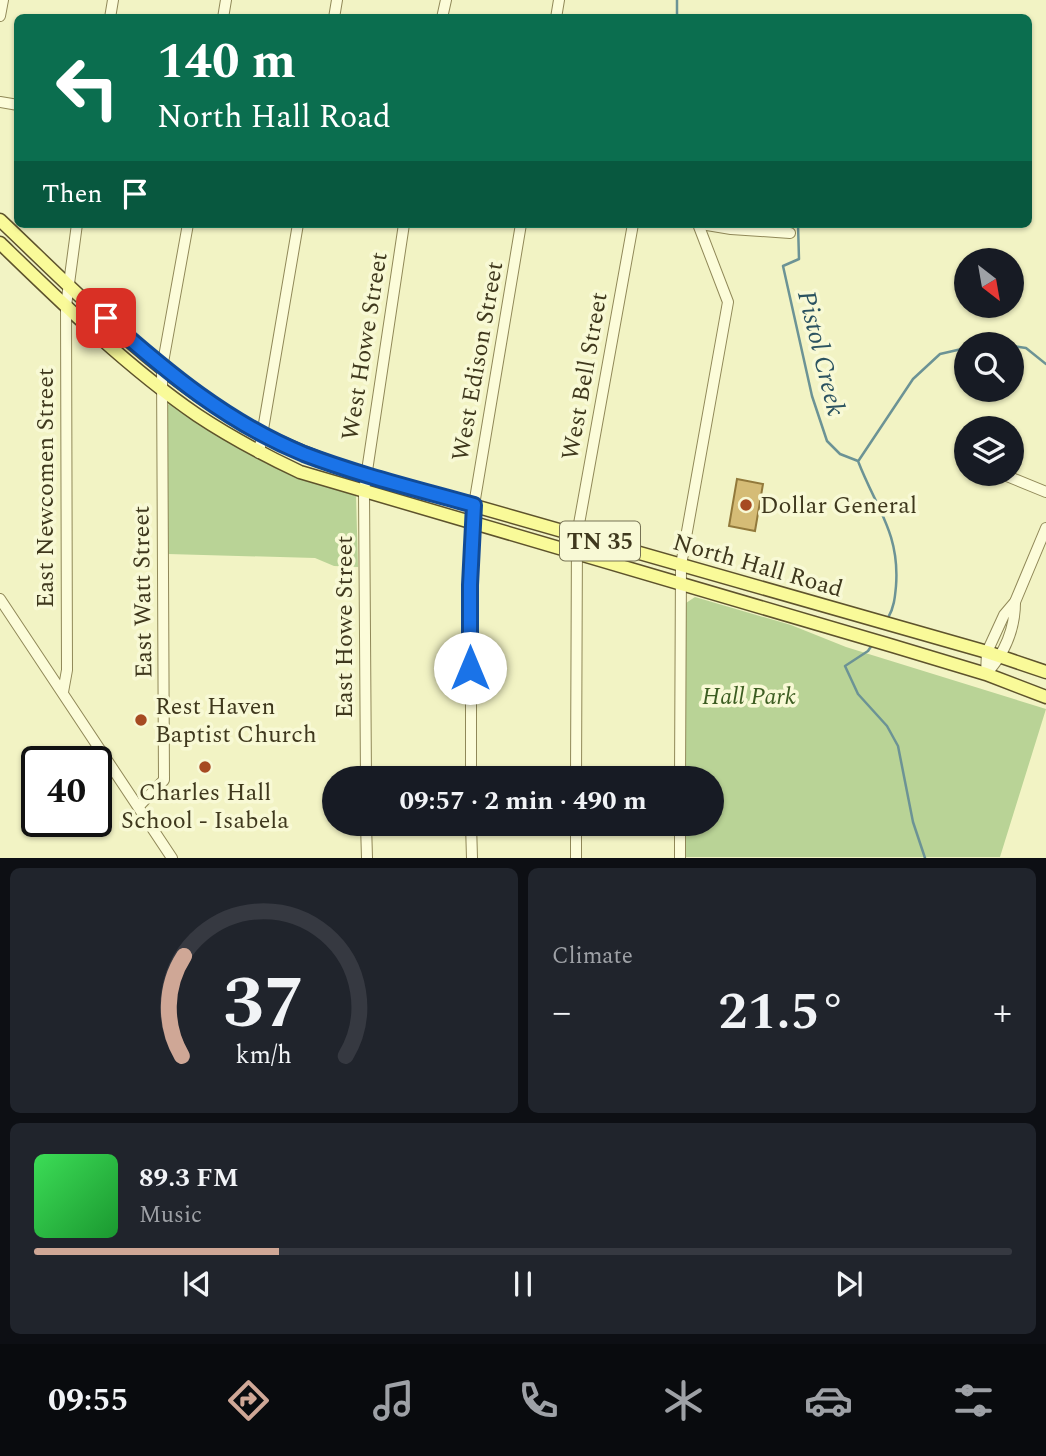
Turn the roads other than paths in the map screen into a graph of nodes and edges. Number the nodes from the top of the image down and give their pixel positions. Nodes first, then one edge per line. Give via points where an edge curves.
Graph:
1 (3, 0) edge
2 (0, 16) edge
3 (0, 220) edge
4 (76, 228) edge
5 (187, 228) edge
6 (297, 228) edge
7 (403, 228) edge
8 (520, 228) edge
9 (632, 228) edge
10 (700, 228) edge
11 (724, 228) edge
12 (789, 233) dead end
13 (0, 243) edge
14 (68, 285) junction
15 (66, 306) junction
16 (162, 368) junction
17 (162, 389) junction
18 (262, 434) junction
19 (259, 453) junction
20 (366, 475) junction
21 (1024, 483) edge
22 (364, 491) junction
23 (1046, 492) edge
24 (474, 505) junction
25 (471, 523) junction
26 (1046, 528) edge
27 (577, 535) junction
28 (1042, 550) edge
29 (577, 554) junction
30 (681, 565) junction
31 (681, 584) junction
32 (0, 598) edge
33 (1016, 602) junction
34 (987, 652) junction
35 (1002, 657) junction
36 (1046, 673) edge
37 (986, 674) junction
38 (63, 692) junction
39 (1046, 696) edge
40 (366, 766) edge
41 (471, 766) edge
42 (576, 766) edge
43 (680, 766) edge
44 (139, 806) junction
45 (366, 836) edge
46 (471, 836) edge
47 (576, 836) edge
48 (680, 836) edge
49 (172, 858) edge
50 (367, 858) edge
51 (471, 858) edge
52 (576, 858) edge
53 (680, 858) edge

1 - 2 street
3 - 14 main road, North Hall Road / TN 35
4 - 14 street, East Newcomen Street
5 - 16 street, East Watt Street
6 - 18 street
7 - 20 street, West Howe Street
8 - 24 street, West Edison Street
9 - 27 street, West Bell Street
10 - 30 street via 728,302
11 - 12 street
13 - 15 main road, North Hall Road / TN 35
14 - 15 street, East Newcomen Street
14 - 16 main road, North Hall Road / TN 35
15 - 17 main road, North Hall Road / TN 35
15 - 38 street, East Newcomen Street via 67,670
16 - 17 street, East Watt Street
16 - 18 main road, North Hall Road / TN 35
17 - 19 main road, North Hall Road / TN 35
17 - 44 street, East Watt Street via 164,780
18 - 19 street
18 - 20 main road, North Hall Road / TN 35
19 - 22 main road, North Hall Road / TN 35 via 300,472
20 - 22 street, East Howe Street
20 - 24 main road, North Hall Road / TN 35
21 - 23 street
22 - 25 main road, North Hall Road / TN 35
22 - 40 street, East Howe Street
24 - 25 street, West Edison Street
24 - 27 main road, North Hall Road / TN 35
25 - 29 main road, North Hall Road / TN 35
25 - 41 street, West Edison Street
26 - 28 street
27 - 29 street, West Bell Street
27 - 30 main road, North Hall Road / TN 35
28 - 33 street
29 - 31 main road, North Hall Road / TN 35
29 - 42 street, West Bell Street
30 - 31 street
30 - 34 main road, North Hall Road / TN 35
31 - 37 main road, North Hall Road / TN 35
31 - 43 street
32 - 38 street
33 - 34 street via 1004,615
33 - 35 street
34 - 35 main road, North Hall Road / TN 35
34 - 37 street
35 - 36 main road, North Hall Road / TN 35
35 - 37 street
37 - 39 main road, North Hall Road / TN 35
38 - 44 street
44 - 49 street
45 - 50 street
46 - 51 street
47 - 52 street
48 - 53 street

